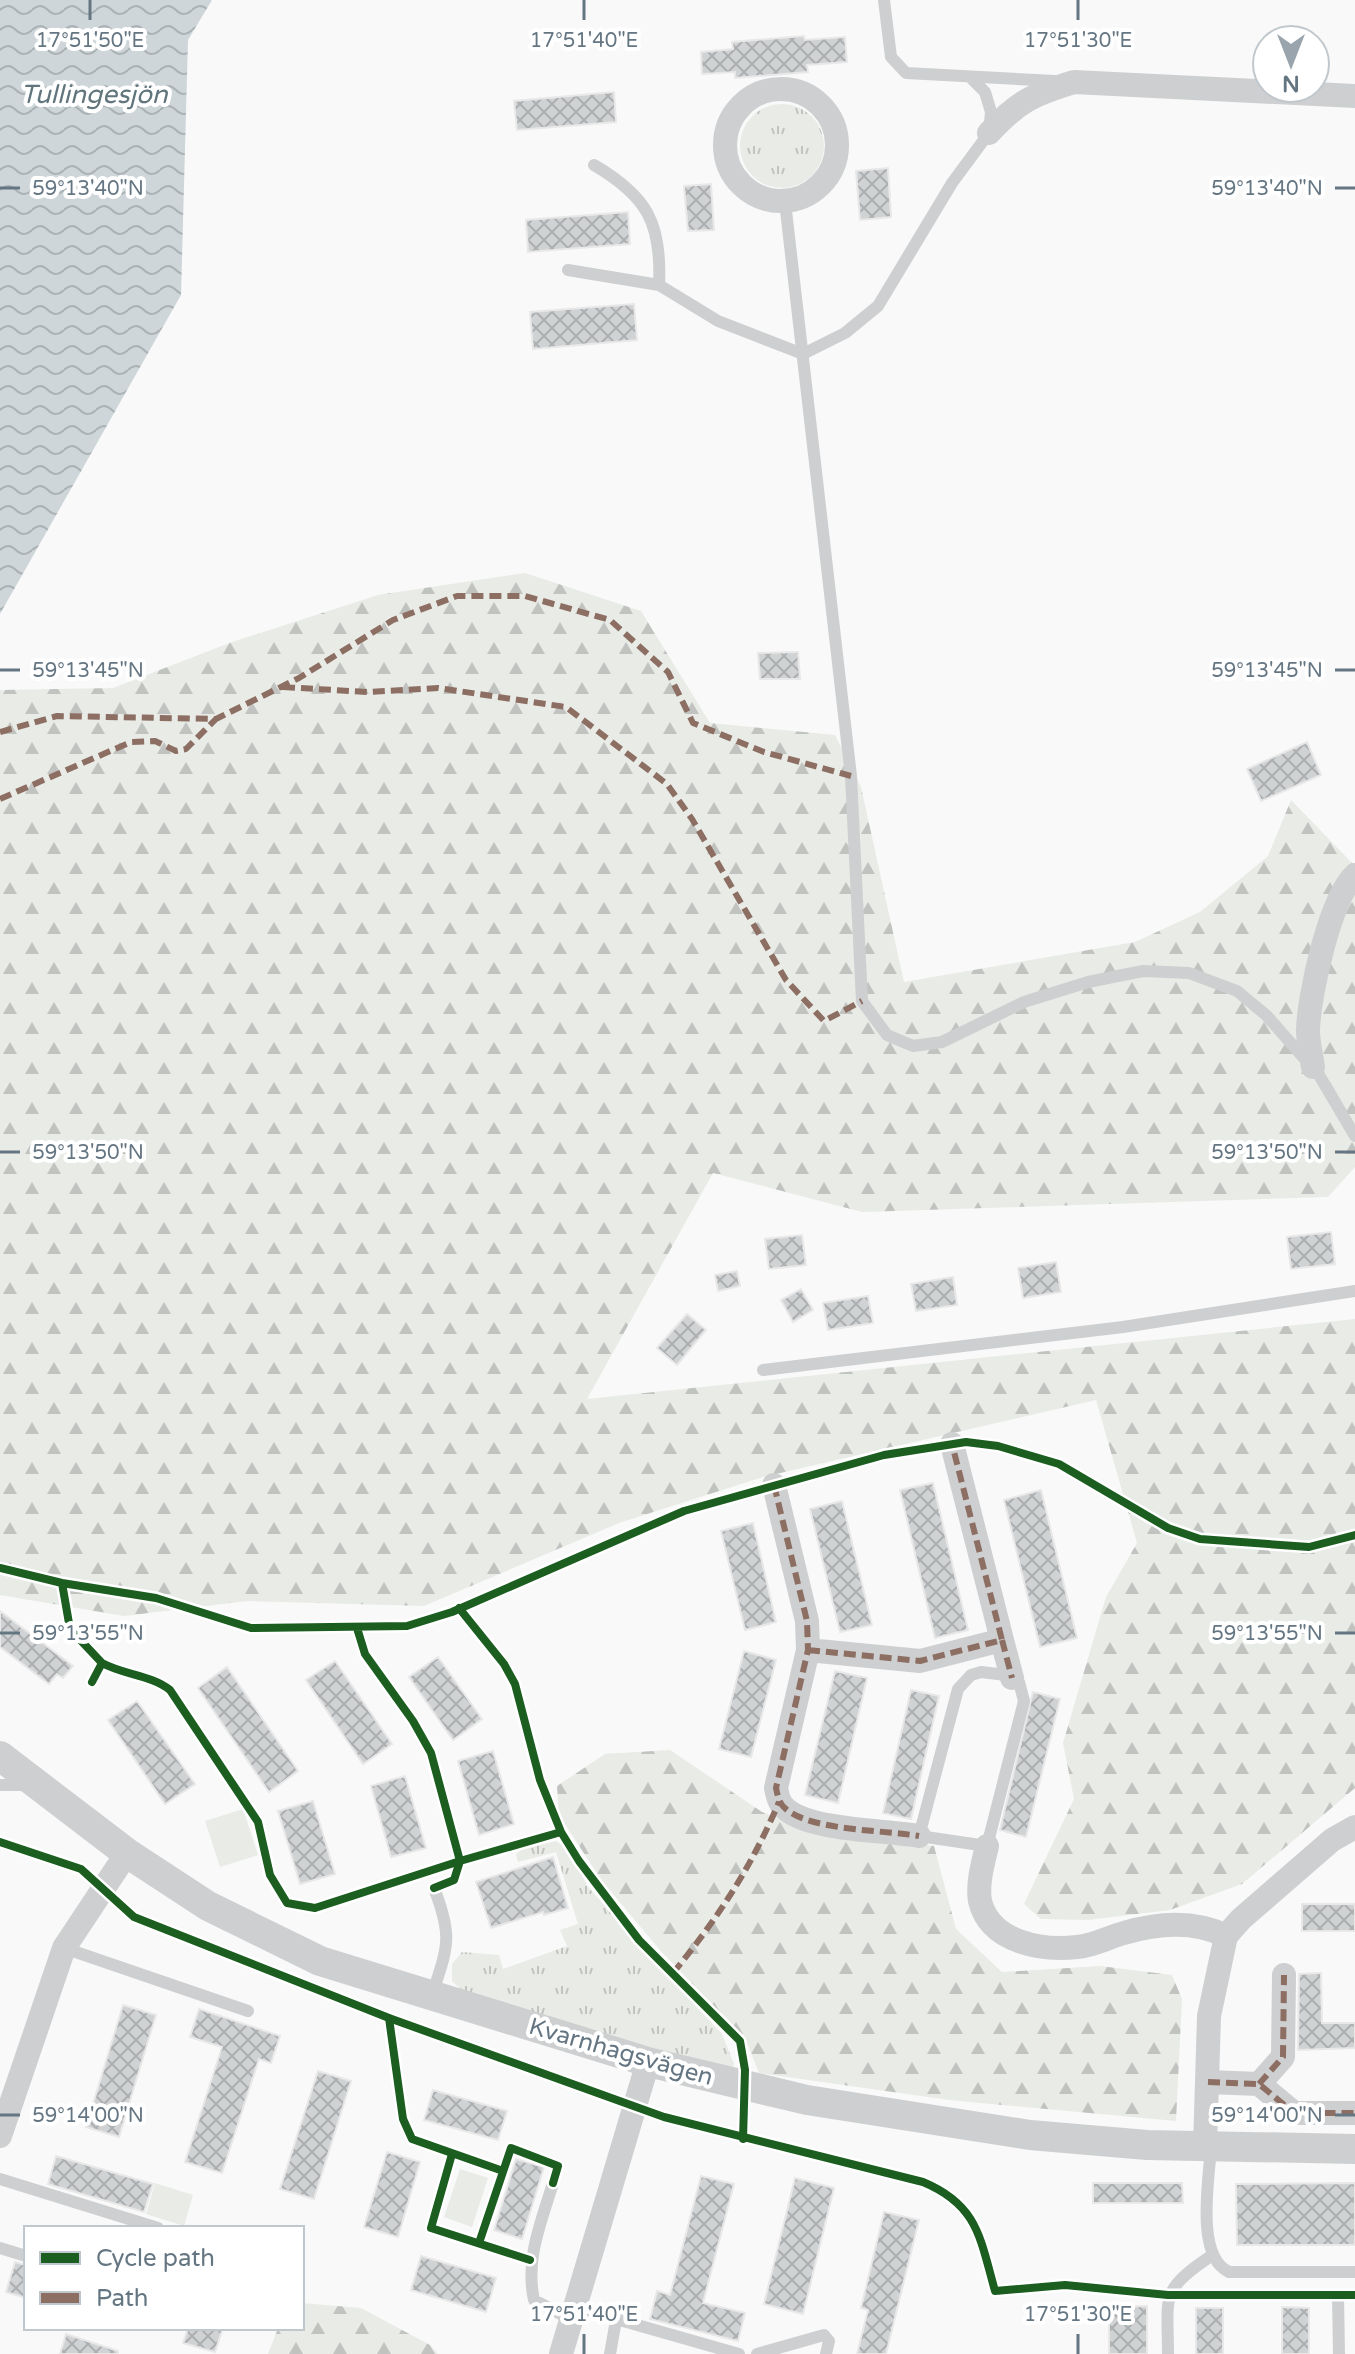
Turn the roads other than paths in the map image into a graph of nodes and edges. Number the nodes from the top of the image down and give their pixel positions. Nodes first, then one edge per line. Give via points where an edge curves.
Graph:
1 (884, 0) edge
2 (971, 78) junction
3 (1074, 82) junction
4 (1355, 96) edge
5 (989, 133) junction
6 (594, 165) dead end
7 (785, 202) junction
8 (568, 270) dead end
9 (659, 285) junction
10 (803, 354) junction
11 (1355, 875) edge
12 (1313, 1067) junction
13 (1355, 1136) edge
14 (1355, 1291) edge
15 (763, 1370) dead end
16 (952, 1444) dead end
17 (774, 1485) dead end
18 (1002, 1640) junction
19 (808, 1650) junction
20 (1012, 1678) junction
21 (0, 1756) edge
22 (0, 1785) edge
23 (41, 1785) junction
24 (1355, 1827) edge
25 (919, 1836) junction
26 (987, 1846) junction
27 (127, 1853) junction
28 (434, 1888) dead end
29 (1226, 1936) junction
30 (64, 1948) junction
31 (1284, 1975) dead end
32 (431, 1996) junction
33 (248, 2011) dead end
34 (648, 2062) junction
35 (1208, 2082) junction
36 (1259, 2084) junction
37 (6, 2100) edge
38 (1355, 2113) edge
39 (0, 2136) edge
40 (1208, 2147) junction
41 (1355, 2149) edge
42 (0, 2179) edge
43 (553, 2183) dead end
44 (152, 2226) edge
45 (0, 2248) edge
46 (24, 2255) edge
47 (1211, 2256) junction
48 (1355, 2272) edge
49 (1338, 2295) dead end
50 (572, 2313) junction
51 (616, 2320) junction
52 (561, 2354) edge
53 (610, 2354) edge
54 (739, 2354) edge
55 (757, 2354) edge
56 (826, 2354) edge
57 (1168, 2354) edge
58 (1339, 2354) edge

1 - 2 lane via 891,57 906,73
2 - 3 lane
2 - 5 lane via 985,92 991,112
3 - 4 street
3 - 5 street via 1012,107
5 - 10 lane via 952,183 878,306 845,333
6 - 9 lane via 626,184 652,219 660,253
7 - 7 street via 805,197 823,184 835,165 838,143 833,122 820,104 801,92 779,88 740,107 728,125 724,147 730,169 743,187 762,199
7 - 10 lane
8 - 9 lane
9 - 10 lane via 718,321
10 - 12 lane via 851,776 862,1001 887,1035 913,1046 942,1042 1024,1002 1088,982 1143,971 1189,973 1237,991
11 - 12 street via 1338,902 1311,1000
12 - 13 lane
14 - 15 lane via 1123,1327
16 - 18 street
17 - 19 street via 807,1621
18 - 19 street via 920,1661
18 - 20 street
19 - 25 street via 776,1788 779,1802 788,1812 837,1827
20 - 25 lane via 981,1672 958,1689
20 - 26 lane via 1019,1682 1024,1701
21 - 23 street, Kvarnhagsvägen
22 - 23 lane
23 - 27 street, Kvarnhagsvägen
24 - 29 street via 1332,1840
25 - 26 lane
26 - 29 street via 980,1902 992,1922 1016,1941 1043,1949 1080,1947 1126,1932 1188,1924
27 - 30 street
27 - 32 street, Kvarnhagsvägen via 208,1906 320,1961
28 - 32 lane via 449,1943
29 - 35 street via 1209,2016
30 - 33 lane
30 - 37 street
31 - 36 street via 1283,2057
32 - 34 street, Kvarnhagsvägen
34 - 40 street, Kvarnhagsvägen via 807,2100 949,2124 1094,2142
34 - 50 street
35 - 36 street
35 - 40 street
36 - 38 street via 1294,2113
37 - 39 street
40 - 41 street, Kvarnhagsvägen
40 - 47 lane
42 - 44 lane
43 - 50 lane via 530,2260 530,2282 534,2300
45 - 46 lane
47 - 48 lane via 1229,2272
47 - 57 lane via 1183,2275 1168,2295
49 - 58 lane
50 - 51 lane
50 - 52 street
51 - 53 lane
51 - 54 lane
55 - 56 lane via 824,2335 829,2341

